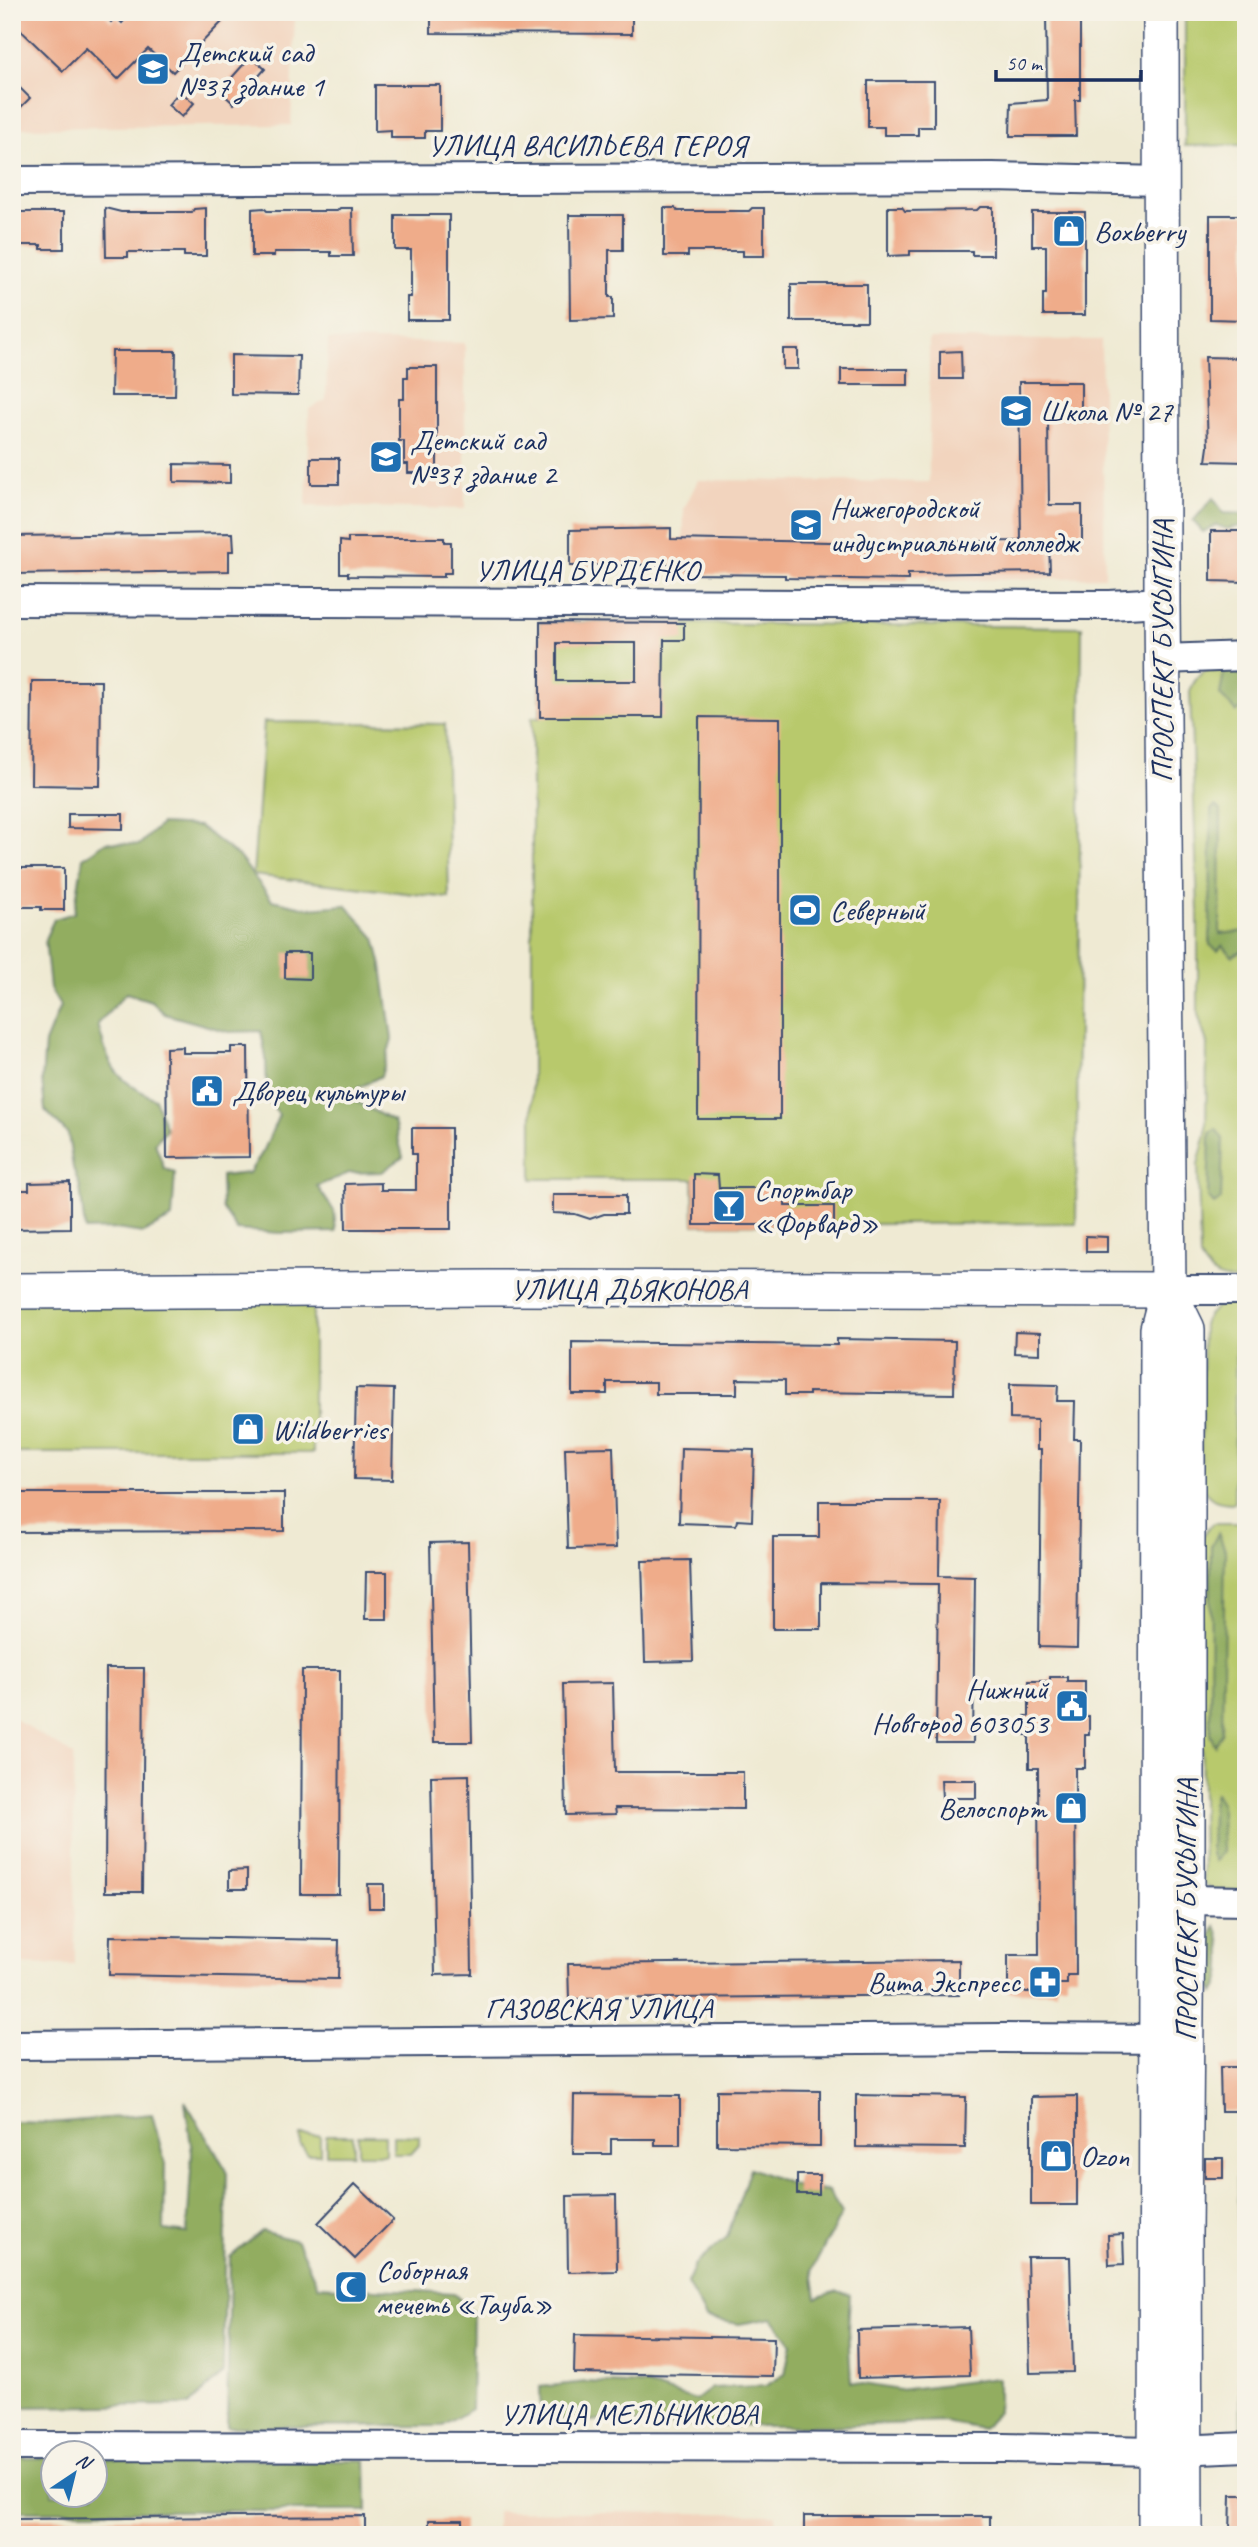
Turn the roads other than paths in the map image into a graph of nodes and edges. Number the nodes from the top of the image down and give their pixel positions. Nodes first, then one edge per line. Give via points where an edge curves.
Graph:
1 (1161, 12) edge
2 (12, 181) edge
3 (1161, 181) junction
4 (12, 601) edge
5 (1161, 602) junction
6 (1246, 656) edge
7 (1163, 659) junction
8 (1168, 1290) junction
9 (1246, 1290) edge
10 (12, 1291) edge
11 (1187, 1900) junction
12 (1246, 1902) edge
13 (1171, 2039) junction
14 (12, 2045) edge
15 (12, 2446) edge
16 (1246, 2447) edge
17 (1170, 2451) junction
18 (1156, 2535) edge
19 (1185, 2535) edge

1 - 3 main road, ПРОСПЕКТ БУСЫГИНА
2 - 3 street, УЛИЦА ВАСИЛЬЕВА ГЕРОЯ via 926,177
3 - 5 main road, ПРОСПЕКТ БУСЫГИНА
4 - 5 street, УЛИЦА БУРДЕНКО
5 - 7 main road, ПРОСПЕКТ БУСЫГИНА
6 - 7 street
7 - 8 main road, ПРОСПЕКТ БУСЫГИНА
8 - 9 street, УЛИЦА ДЬЯКОНОВА
8 - 10 main road, УЛИЦА ДЬЯКОНОВА
8 - 11 main road, ПРОСПЕКТ БУСЫГИНА via 1187,1329
8 - 13 main road, ПРОСПЕКТ БУСЫГИНА via 1158,1329
11 - 12 street
11 - 13 main road, ПРОСПЕКТ БУСЫГИНА
13 - 14 street, ГАЗОВСКАЯ УЛИЦА
13 - 17 main road, ПРОСПЕКТ БУСЫГИНА
15 - 17 street, УЛИЦА МЕЛЬНИКОВА
16 - 17 street, УЛИЦА МЕЛЬНИКОВА
17 - 18 main road, ПРОСПЕКТ БУСЫГИНА
17 - 19 main road, ПРОСПЕКТ БУСЫГИНА

